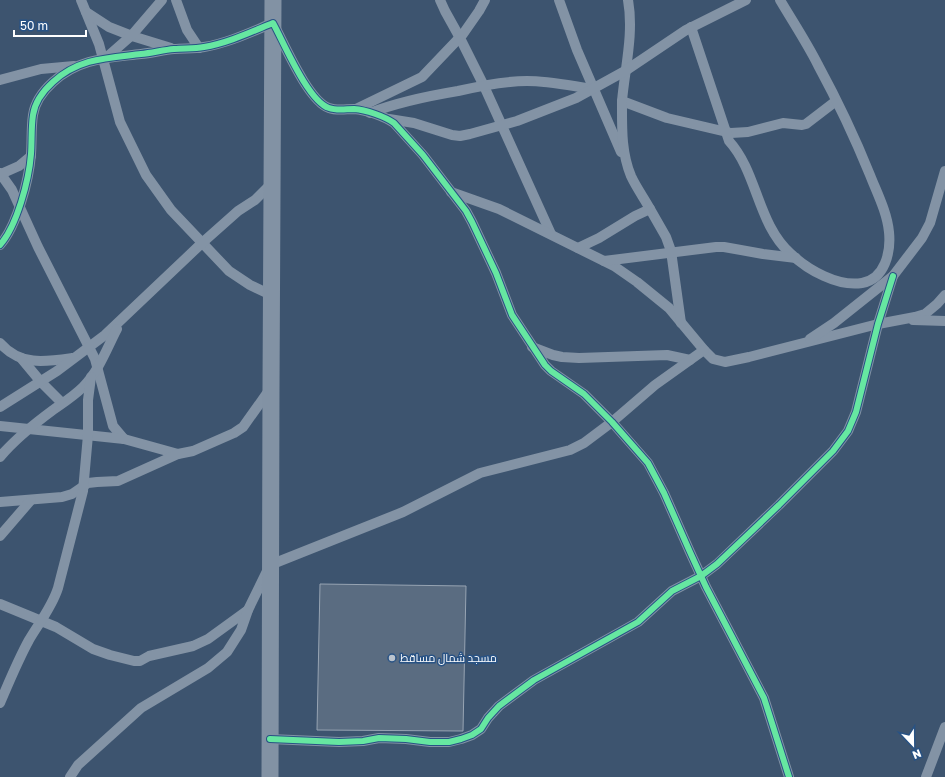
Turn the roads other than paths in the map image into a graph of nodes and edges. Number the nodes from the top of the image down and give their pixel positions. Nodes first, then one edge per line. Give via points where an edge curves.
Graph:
1 (81, 0) edge
2 (162, 0) edge
3 (176, 0) edge
4 (273, 0) edge
5 (440, 0) edge
6 (485, 0) edge
7 (559, 0) edge
8 (628, 0) edge
9 (746, 0) edge
10 (780, 0) edge
11 (86, 12) junction
12 (273, 23) junction
13 (691, 27) junction
14 (132, 36) junction
15 (460, 38) junction
16 (199, 48) junction
17 (175, 49) junction
18 (105, 58) junction
19 (78, 65) junction
20 (625, 71) junction
21 (0, 80) edge
22 (484, 86) junction
23 (594, 89) junction
24 (622, 101) junction
25 (836, 101) junction
26 (356, 110) junction
27 (370, 113) junction
28 (388, 119) junction
29 (501, 125) junction
30 (726, 132) junction
31 (31, 156) junction
32 (628, 167) junction
33 (945, 171) edge
34 (0, 174) edge
35 (272, 183) junction
36 (451, 192) junction
37 (20, 205) junction
38 (650, 209) junction
39 (551, 234) junction
40 (202, 243) junction
41 (0, 245) edge
42 (578, 248) junction
43 (672, 253) junction
44 (796, 258) junction
45 (603, 261) junction
46 (894, 276) junction
47 (873, 278) junction
48 (848, 284) junction
49 (272, 295) junction
50 (945, 295) edge
51 (863, 297) junction
52 (905, 320) junction
53 (945, 321) edge
54 (119, 323) junction
55 (681, 323) junction
56 (878, 324) junction
57 (0, 343) edge
58 (801, 344) junction
59 (89, 347) junction
60 (532, 347) junction
61 (704, 350) junction
62 (21, 358) junction
63 (75, 358) junction
64 (690, 360) junction
65 (98, 367) junction
66 (91, 378) junction
67 (41, 382) junction
68 (271, 387) junction
69 (62, 403) junction
70 (0, 407) edge
71 (612, 422) junction
72 (0, 426) edge
73 (29, 429) junction
74 (88, 435) junction
75 (124, 439) junction
76 (178, 454) junction
77 (0, 457) edge
78 (84, 486) junction
79 (31, 500) junction
80 (0, 502) edge
81 (0, 536) edge
82 (270, 565) junction
83 (701, 576) junction
84 (0, 604) edge
85 (248, 610) junction
86 (41, 621) junction
87 (0, 703) edge
88 (945, 726) edge
89 (270, 739) junction
90 (70, 777) edge
91 (270, 777) edge
92 (789, 777) edge
93 (926, 777) edge

1 - 11 street
2 - 14 street
3 - 16 street via 187,30
4 - 12 highway
5 - 15 street
6 - 15 street
7 - 23 street
8 - 20 street via 630,28
9 - 13 street
10 - 25 street
11 - 14 street via 110,27
11 - 18 street
12 - 16 street via 235,39
12 - 26 street via 306,87 314,96 328,108
12 - 35 highway
13 - 20 street
13 - 30 street
14 - 17 street
14 - 18 street
15 - 22 street
15 - 26 street via 422,77
16 - 17 street
17 - 18 street
18 - 19 street
18 - 40 street via 108,82 120,122 134,152 156,190
19 - 21 street via 42,68
19 - 31 street via 68,69 42,92 33,115
20 - 23 street
20 - 24 street
22 - 23 street via 527,81
22 - 27 street via 389,106
22 - 29 street
23 - 29 street via 565,104
23 - 32 street
24 - 30 street via 667,118
24 - 32 street via 623,147
25 - 30 street via 802,125 783,123 748,132
25 - 47 street via 866,162 889,232 887,259 881,271
26 - 27 street
27 - 28 street
28 - 29 street via 414,123 460,136
28 - 36 street via 423,155
29 - 39 street
30 - 44 street via 744,163 772,231
31 - 34 street via 19,166
31 - 37 street
32 - 38 street
33 - 46 street via 930,223
34 - 37 street
35 - 40 street
35 - 49 highway
36 - 39 street via 499,209
36 - 60 street via 472,222 512,315
37 - 41 street via 12,226
37 - 59 street via 41,253
38 - 42 street
38 - 43 street
39 - 42 street
40 - 49 street via 234,276
40 - 54 street
42 - 45 street
43 - 44 street via 724,247
43 - 45 street
43 - 55 street
44 - 48 street via 833,280
45 - 55 street via 614,266 669,308
46 - 51 street
46 - 56 street
47 - 48 street via 867,282
47 - 51 street
48 - 51 street
49 - 68 highway
50 - 52 street via 925,314
51 - 58 street via 834,323
52 - 53 street
52 - 56 street
54 - 59 street
54 - 65 street
55 - 61 street
56 - 58 street
56 - 83 street via 856,412 848,431 833,451 779,505
57 - 62 street
58 - 61 street via 725,362 713,359
59 - 63 street
59 - 65 street
60 - 64 street via 562,357 667,355
60 - 71 street via 544,365 584,394
61 - 64 street
62 - 63 street via 45,362
62 - 67 street
63 - 67 street
64 - 71 street
65 - 66 street
65 - 75 street via 113,426
66 - 69 street
66 - 74 street
67 - 69 street
67 - 70 street
68 - 76 street via 243,427 192,451
68 - 82 highway
69 - 73 street
71 - 82 street via 570,450 480,473 403,512
71 - 83 street via 648,463 657,478
72 - 73 street
73 - 74 street
73 - 77 street
74 - 75 street
74 - 78 street
75 - 76 street
76 - 78 street via 118,481 88,483
78 - 79 street via 62,497
78 - 86 street via 55,597
79 - 80 street
79 - 81 street
82 - 85 street
82 - 89 highway
83 - 89 street via 672,591 638,622 534,680 499,706 481,729 472,735 449,742 379,738 338,742
83 - 92 street via 764,698
84 - 86 street
85 - 86 street via 208,639 193,646 149,656 140,661 93,649
85 - 90 street via 241,630 227,652 208,668 141,708 78,765
86 - 87 street
88 - 93 street
89 - 91 highway

